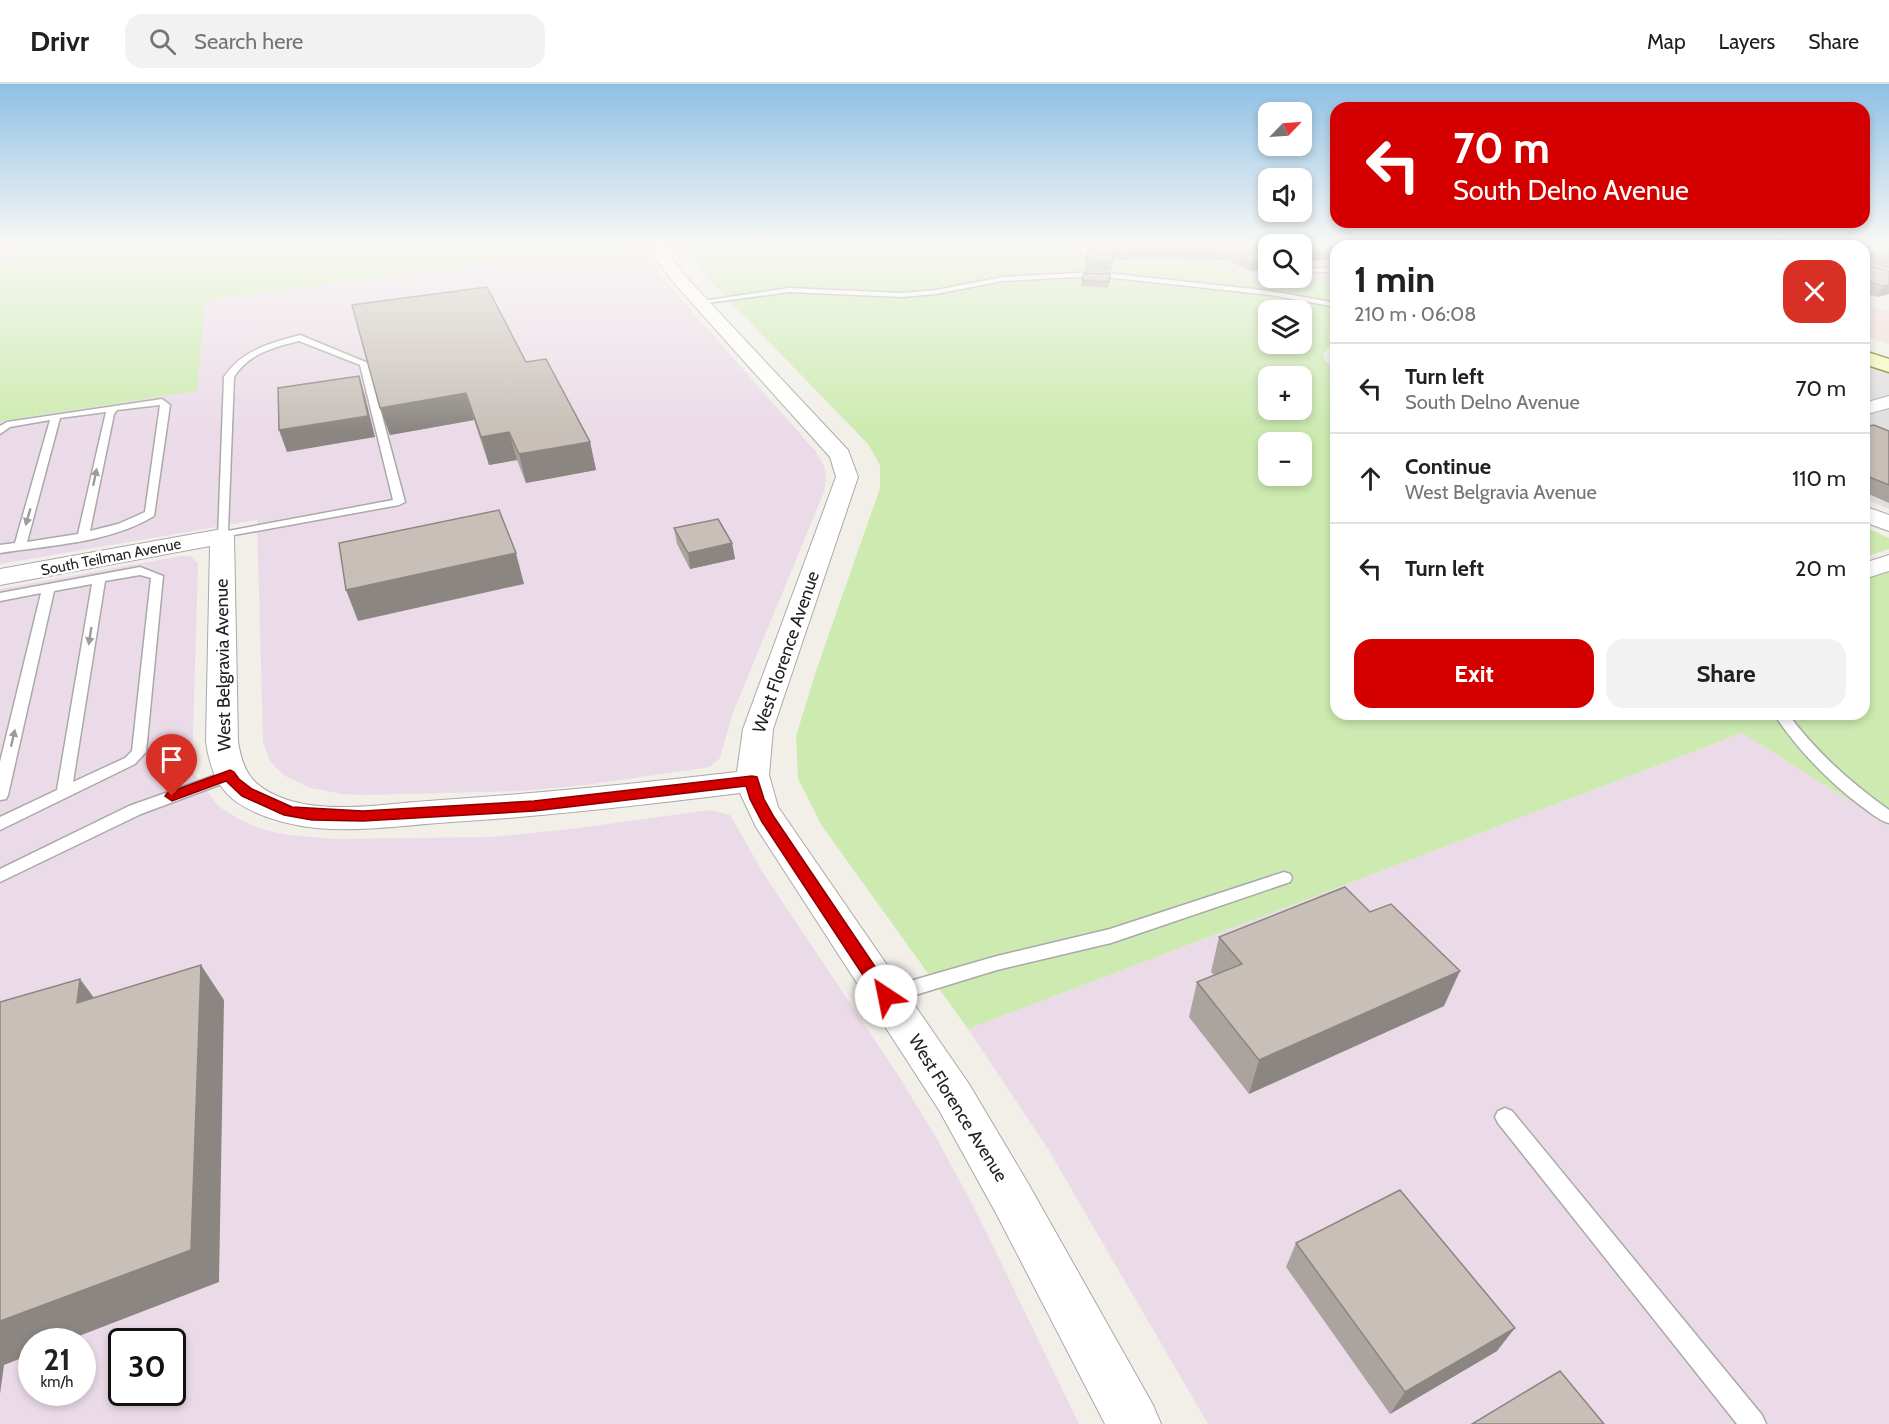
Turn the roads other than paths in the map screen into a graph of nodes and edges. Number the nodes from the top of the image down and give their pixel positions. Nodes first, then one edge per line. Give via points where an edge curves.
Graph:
1 (703, 306) edge
2 (1870, 347) edge
3 (1889, 353) edge
4 (1870, 359) edge
5 (1889, 366) edge
6 (1888, 402) edge
7 (1870, 406) edge
8 (114, 408) junction
9 (56, 416) junction
10 (0, 431) edge
11 (1870, 516) edge
12 (1889, 524) edge
13 (83, 535) junction
14 (222, 536) junction
15 (20, 546) junction
16 (0, 549) edge
17 (1889, 563) edge
18 (1870, 569) edge
19 (99, 578) junction
20 (5, 586) edge
21 (48, 588) junction
22 (1785, 720) edge
23 (230, 775) junction
24 (752, 781) junction
25 (64, 793) junction
26 (0, 795) edge
27 (1889, 818) edge
28 (0, 824) edge
29 (0, 876) edge
30 (1284, 878) dead end
31 (886, 996) junction
32 (1505, 1117) dead end
33 (1134, 1424) edge
34 (1753, 1424) edge

1 - 24 street, West Florence Avenue via 840,455 847,477 758,729
2 - 3 main road
4 - 5 main road
6 - 7 street
8 - 9 lane
13 -> 8 lane via 109,414
8 - 13 lane via 154,402 165,405 150,514 132,525
9 - 10 lane via 7,425
9 -> 15 lane
11 - 12 street
13 - 15 lane
14 - 14 lane via 399,502 363,363 300,338 264,349 237,366 228,381
14 - 20 street, South Teilman Avenue
14 - 23 street, West Belgravia Avenue via 222,741
15 - 16 lane
17 - 18 street
19 - 21 lane
19 -> 25 lane
19 - 25 lane via 140,571 157,576 139,752 130,761
20 - 21 lane
26 -> 21 lane
22 - 27 lane via 1827,767
23 - 24 street, West Belgravia Avenue via 247,793 272,806 312,815 545,805
23 - 29 lane via 135,810
24 - 31 street, West Florence Avenue via 768,819
25 - 28 lane
30 - 31 lane via 1112,936 997,963
31 - 33 street, West Florence Avenue via 983,1146
32 - 34 lane

